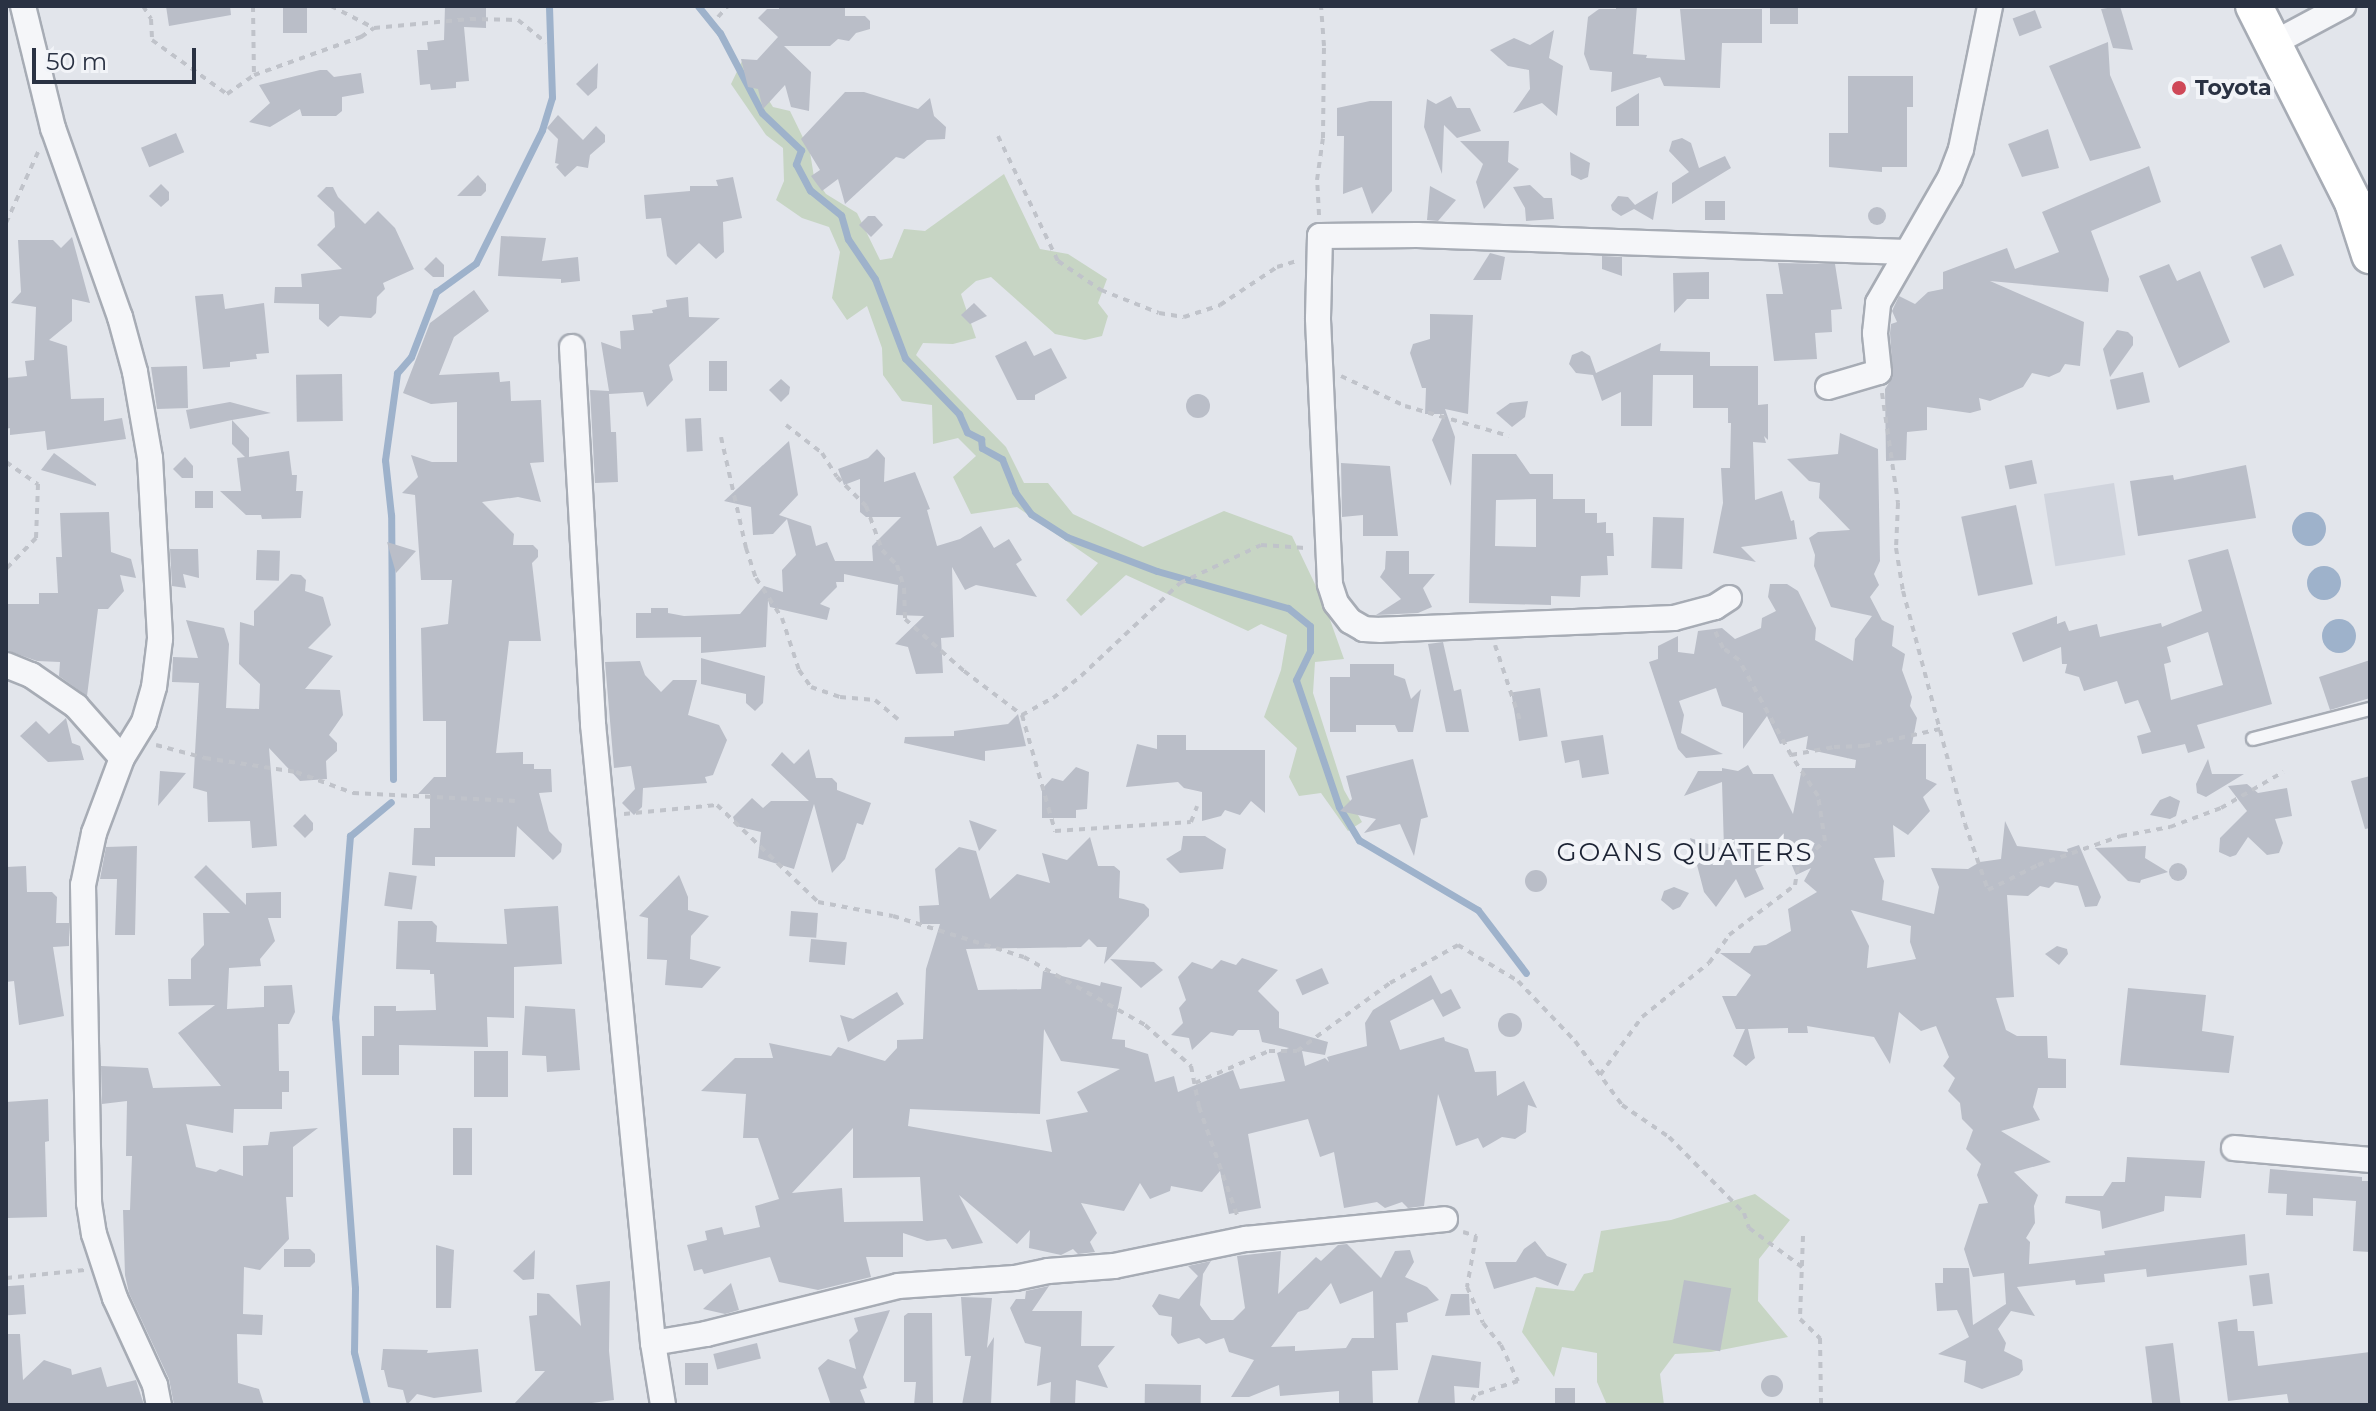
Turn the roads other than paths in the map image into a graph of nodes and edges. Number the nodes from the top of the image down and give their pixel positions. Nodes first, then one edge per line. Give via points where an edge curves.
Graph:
1 (23, 6) edge
2 (1990, 6) edge
3 (2254, 6) edge
4 (2343, 6) edge
5 (2272, 44) junction
6 (1907, 252) junction
7 (2370, 255) edge
8 (572, 347) dead end
9 (1828, 387) dead end
10 (1729, 598) dead end
11 (6, 665) edge
12 (2370, 709) edge
13 (2253, 739) dead end
14 (122, 758) junction
15 (2234, 1148) dead end
16 (2370, 1160) edge
17 (1453, 1225) road end
18 (653, 1343) junction
19 (159, 1405) edge
20 (663, 1405) edge

1 - 14 street via 53,128 120,317 150,458 160,639 144,722
2 - 6 street via 1961,149 1939,201
3 - 5 main road
4 - 5 street
5 - 7 main road via 2353,202
6 - 9 street via 1878,303 1879,372
6 - 10 street via 1417,235 1319,245 1330,584 1350,621 1364,629 1674,618
8 - 18 street via 593,724
11 - 14 street via 31,675 76,706
12 - 13 lane
14 - 19 street via 94,833 83,885 89,1203 115,1298
15 - 16 street
17 - 18 street via 1246,1239 1114,1266 898,1286
18 - 20 street

